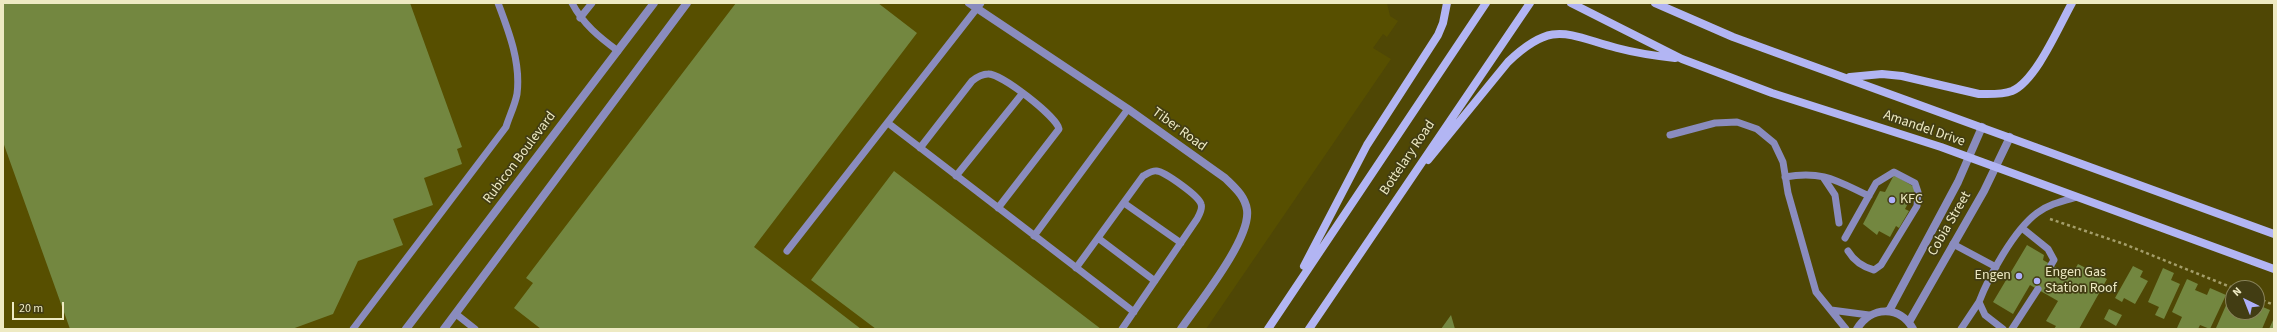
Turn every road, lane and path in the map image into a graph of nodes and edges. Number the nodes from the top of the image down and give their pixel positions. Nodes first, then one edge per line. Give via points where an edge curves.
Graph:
1 (498, 3) edge
2 (572, 3) edge
3 (592, 3) edge
4 (654, 3) edge
5 (687, 3) edge
6 (969, 3) edge
7 (1447, 3) edge
8 (1486, 3) edge
9 (1530, 3) edge
10 (1571, 3) edge
11 (1655, 3) edge
12 (2072, 3) edge
13 (979, 6) edge
14 (580, 18) junction
15 (618, 51) junction
16 (1682, 58) junction
17 (1847, 77) junction
18 (1022, 94) junction
19 (1128, 109) junction
20 (888, 123) junction
21 (1982, 127) junction
22 (1670, 135) dead end
23 (2010, 137) junction
24 (920, 148) junction
25 (1969, 158) junction
26 (1996, 168) junction
27 (956, 176) junction
28 (1823, 176) junction
29 (1785, 177) junction
30 (1406, 186) junction
31 (1869, 196) junction
32 (2077, 196) junction
33 (1124, 203) junction
34 (998, 208) junction
35 (2050, 219) dead end
36 (1839, 222) dead end
37 (2022, 228) junction
38 (2274, 234) edge
39 (1034, 236) junction
40 (1098, 238) junction
41 (1845, 238) dead end
42 (1181, 243) junction
43 (1953, 244) junction
44 (787, 251) dead end
45 (1848, 251) dead end
46 (2051, 265) dead end
47 (1996, 267) junction
48 (1076, 268) junction
49 (2274, 269) edge
50 (1155, 281) junction
51 (2225, 285) edge
52 (2038, 289) dead end
53 (1286, 300) junction
54 (1979, 302) junction
55 (1831, 310) junction
56 (1889, 311) junction
57 (1134, 312) junction
58 (456, 314) junction
59 (1869, 315) junction
60 (1911, 326) edge
61 (353, 329) edge
62 (406, 329) edge
63 (444, 329) edge
64 (475, 329) edge
65 (1122, 329) edge
66 (1181, 329) edge
67 (1268, 329) edge
68 (1309, 329) edge
69 (1846, 329) edge
70 (1858, 329) edge
71 (1961, 329) edge
72 (2003, 329) edge
73 (2012, 329) edge

1 - 61 lane via 517,67 517,95 506,127
2 - 14 lane
3 - 14 lane
4 - 15 street, Rubicon Boulevard
5 - 58 street
6 - 13 street, Tiber Road
7 - 53 street via 1438,35 1367,145
8 - 53 street, Bottelary Road
9 - 30 street, Bottelary Road
10 - 16 street, Amandel Drive
11 - 17 street, Amandel Drive via 1733,37
12 - 17 street via 2040,63 2026,80 2013,90 1979,94 1902,76 1882,74
13 - 19 street, Tiber Road
13 - 20 lane
14 - 15 lane
15 - 62 street, Rubicon Boulevard
16 - 25 street, Amandel Drive via 1807,105
16 - 30 street via 1617,48 1565,34 1552,34 1537,39 1522,48 1508,62
17 - 21 street, Amandel Drive
18 - 24 lane via 996,75 978,76
18 - 27 lane
18 - 34 lane via 1052,117 1059,130
19 - 39 lane
19 - 66 street, Tiber Road via 1224,178 1239,192 1247,209 1246,226 1238,245
20 - 24 lane
20 - 44 lane
21 - 23 street, Amandel Drive
21 - 25 street, Cobia Street
22 - 29 lane via 1715,123 1746,124 1757,129 1774,143 1780,152
23 - 26 street, Cobia Street
23 - 38 street, Amandel Drive
24 - 27 lane
25 - 26 street, Amandel Drive
25 - 56 street, Cobia Street
26 - 32 street, Amandel Drive
26 - 43 street, Cobia Street
27 - 34 lane
28 - 29 lane via 1803,174
28 - 31 lane
28 - 36 lane via 1835,195
29 - 55 lane via 1816,292
30 - 68 street, Bottelary Road
31 - 41 lane
31 - 45 lane via 1880,179 1894,172 1915,184 1918,198 1917,206 1878,269 1862,266
32 - 37 lane via 2043,209
32 - 49 street, Amandel Drive
33 - 40 lane
33 - 42 lane
33 - 42 lane via 1143,176 1151,171 1163,173 1192,193 1201,202 1202,208
34 - 39 lane
35 - 51 path via 2124,244
37 - 46 lane via 2048,249 2054,260
37 - 47 lane
39 - 48 lane
40 - 48 lane
40 - 50 lane
42 - 50 lane
43 - 47 lane
43 - 60 street, Cobia Street
47 - 54 lane
48 - 57 lane
50 - 57 lane
52 - 73 lane
53 - 67 street, Bottelary Road
54 - 71 lane
54 - 72 lane via 1985,315
55 - 59 lane
55 - 69 lane
56 - 59 street
56 - 60 street via 1897,313
57 - 65 lane
58 - 63 street
58 - 64 lane
59 - 70 street

